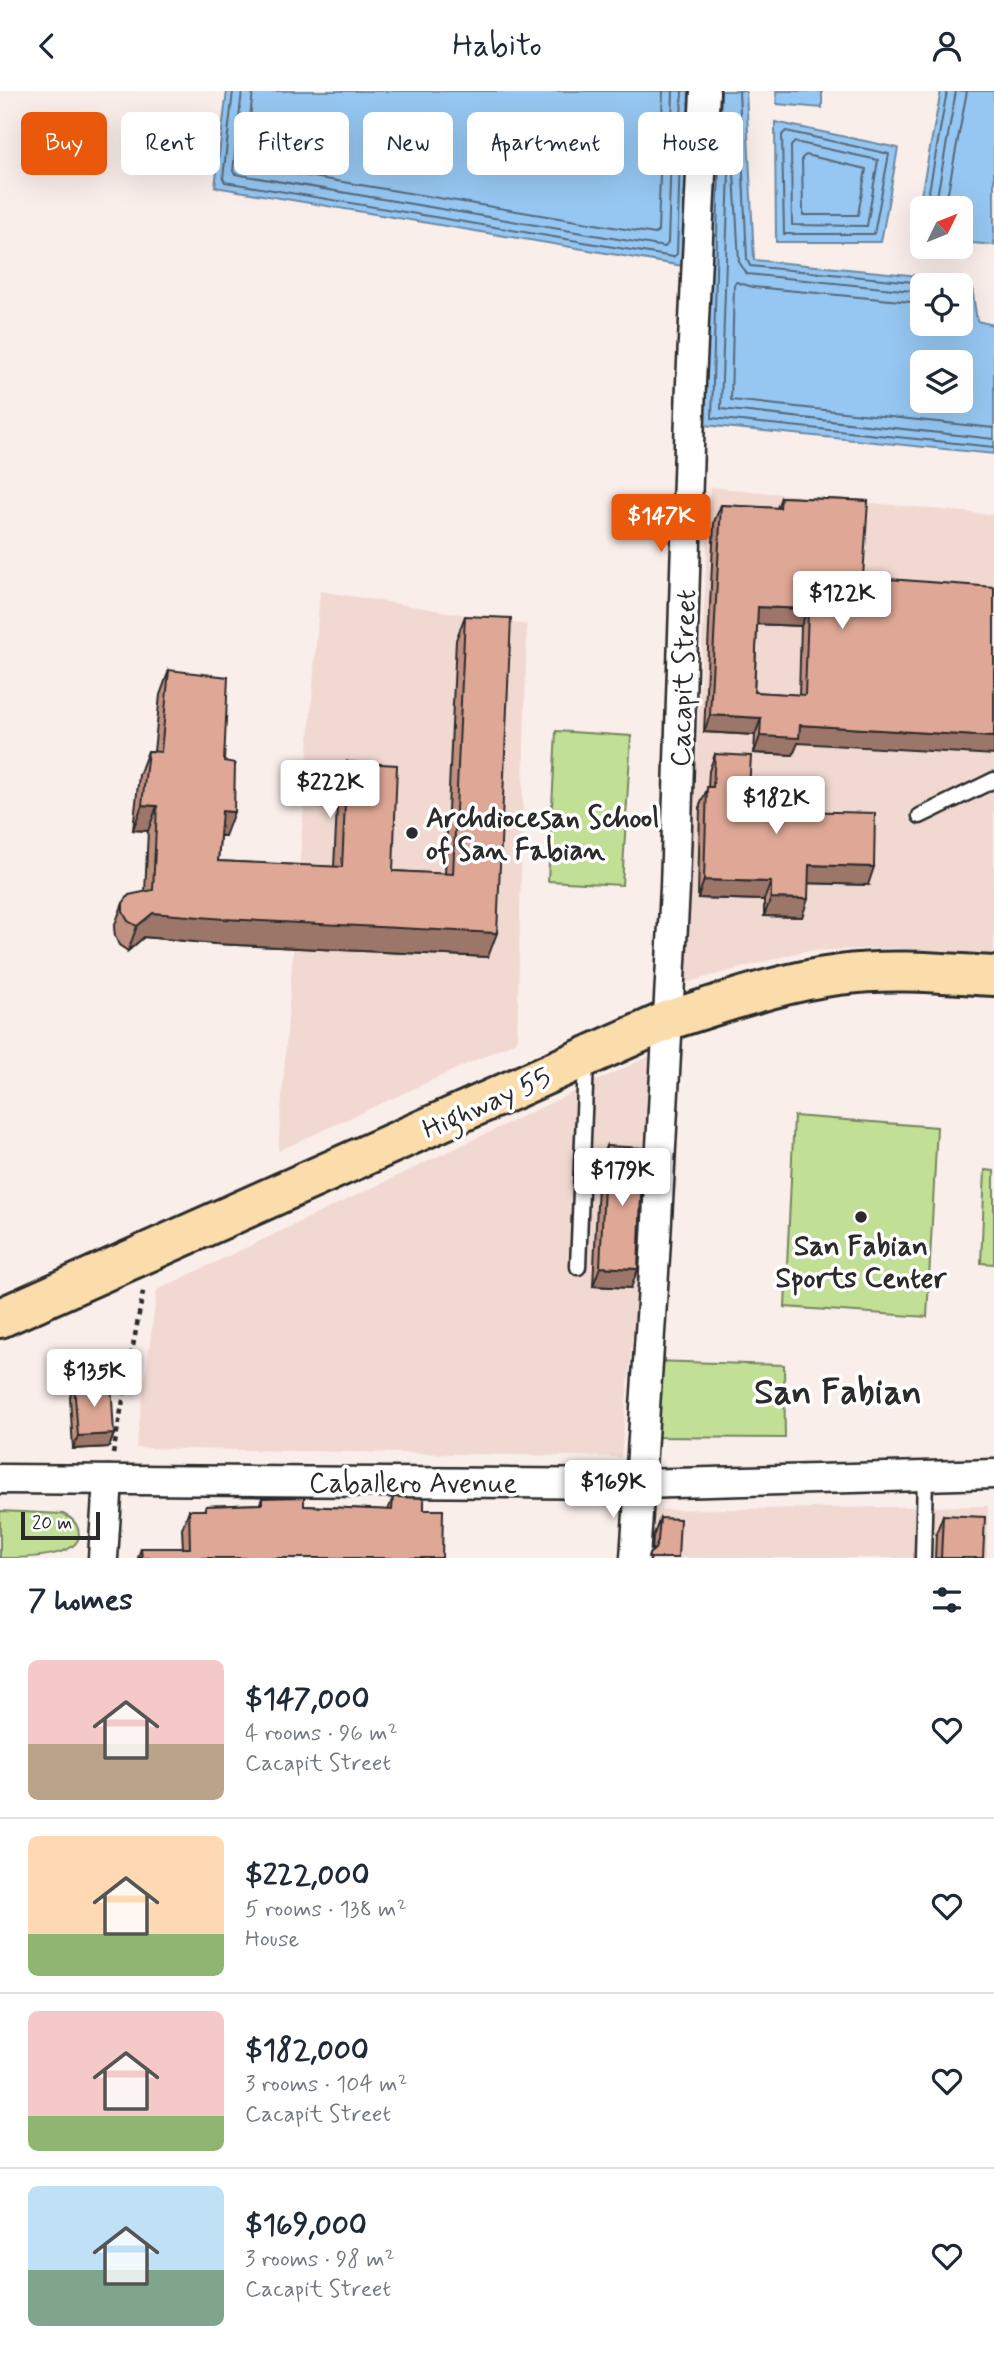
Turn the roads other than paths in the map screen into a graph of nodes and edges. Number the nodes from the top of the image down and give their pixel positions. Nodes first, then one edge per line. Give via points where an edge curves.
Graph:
1 (705, 91) edge
2 (994, 780) edge
3 (920, 816) dead end
4 (994, 976) edge
5 (669, 1020) junction
6 (586, 1057) junction
7 (578, 1267) dead end
8 (0, 1318) edge
9 (994, 1475) edge
10 (925, 1476) junction
11 (0, 1479) edge
12 (108, 1480) junction
13 (640, 1484) junction
14 (103, 1558) edge
15 (635, 1558) edge
16 (923, 1558) edge

1 - 5 street, Cacapit Street
2 - 3 lane
4 - 5 highway, Highway 55 via 839,975
5 - 6 highway, Highway 55
5 - 13 street, Cacapit Street
6 - 7 lane
6 - 8 highway, Highway 55
9 - 10 street, Caballero Avenue
10 - 13 street, Caballero Avenue
10 - 16 lane
11 - 12 street, Caballero Avenue
12 - 13 street, Caballero Avenue
12 - 14 street
13 - 15 street, Cacapit Street

